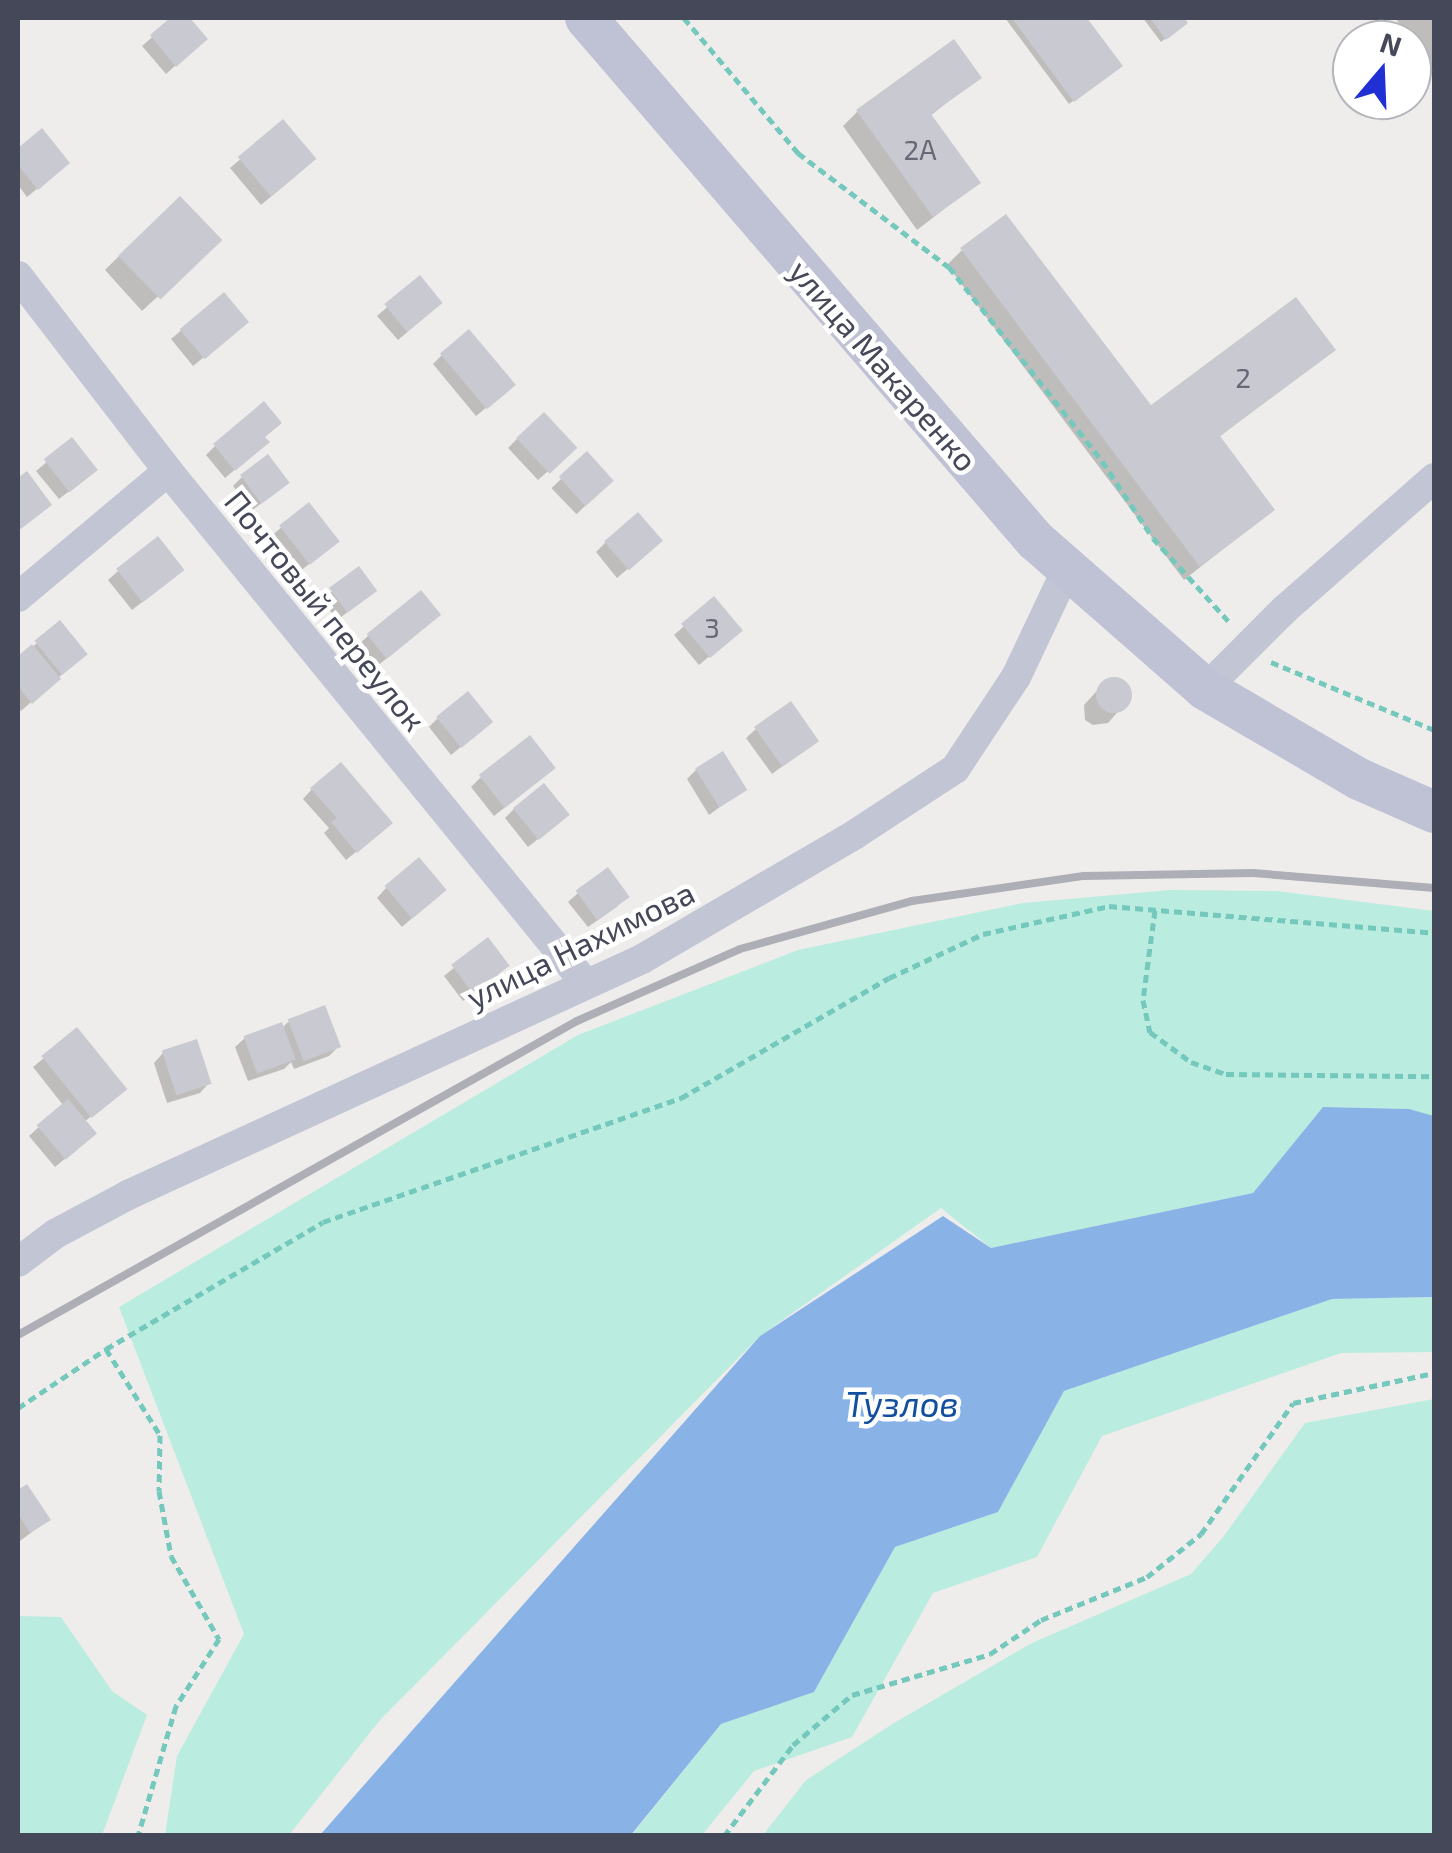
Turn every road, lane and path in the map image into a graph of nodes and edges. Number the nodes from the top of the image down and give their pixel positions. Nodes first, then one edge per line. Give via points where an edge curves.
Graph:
1 (586, 18) edge
2 (684, 18) edge
3 (18, 276) edge
4 (168, 472) junction
5 (1434, 478) edge
6 (1067, 568) junction
7 (18, 597) edge
8 (1250, 644) junction
9 (1205, 689) junction
10 (1434, 730) edge
11 (1434, 812) edge
12 (1155, 910) junction
13 (1434, 933) edge
14 (586, 984) junction
15 (1434, 1076) edge
16 (18, 1262) edge
17 (106, 1349) junction
18 (1434, 1372) edge
19 (18, 1408) edge
20 (138, 1836) edge
21 (724, 1836) edge

1 - 6 main road, улица Макаренко via 1022,525
2 - 8 path via 798,153 949,267 1102,461 1153,538
3 - 4 street, Почтовый переулок
4 - 7 street
4 - 14 street, Почтовый переулок
5 - 8 street
6 - 9 main road, улица Макаренко
6 - 14 street, улица Нахимова via 1016,677 955,769 854,835
8 - 9 street
8 - 10 path via 1291,672
9 - 11 main road, улица Макаренко via 1360,779
12 - 13 path
12 - 15 path via 1143,1000 1150,1032 1191,1062 1226,1074
12 - 17 path via 1109,906 983,934 889,978 681,1098 323,1222
14 - 16 street, улица Нахимова via 128,1195
17 - 19 path
17 - 20 path via 160,1435 160,1491 171,1556 219,1640 176,1706
18 - 21 path via 1293,1403 1201,1534 1147,1578 1042,1620 990,1654 852,1695 793,1745

